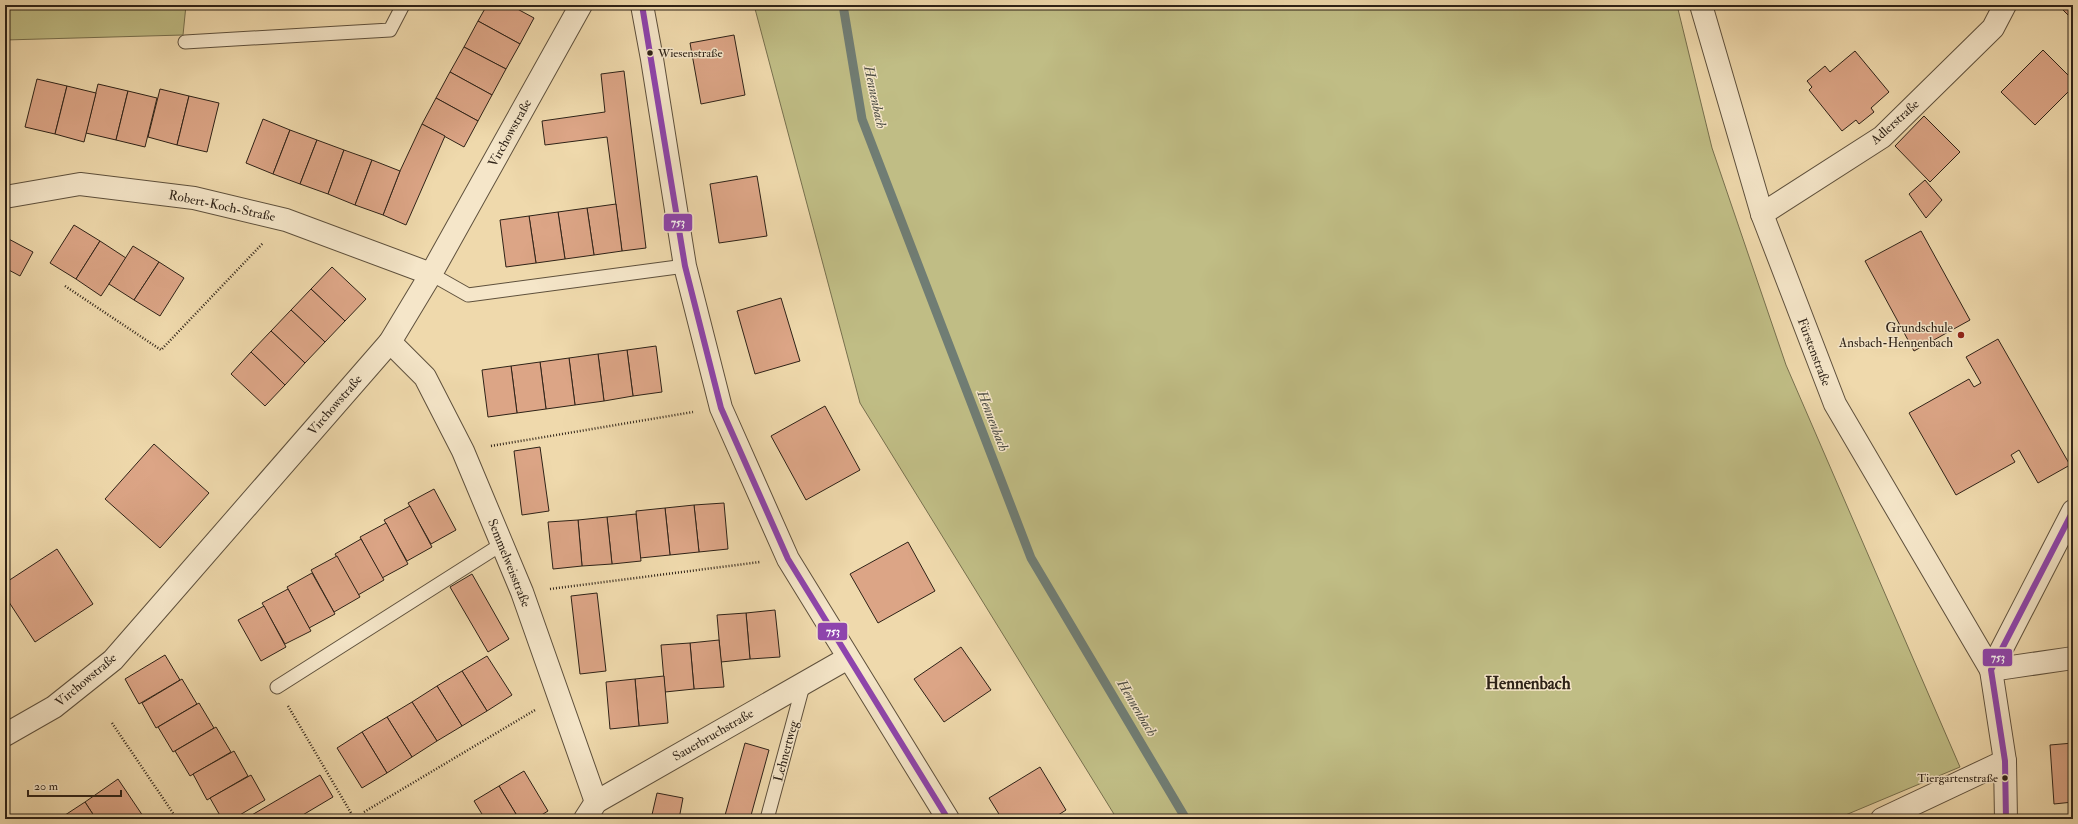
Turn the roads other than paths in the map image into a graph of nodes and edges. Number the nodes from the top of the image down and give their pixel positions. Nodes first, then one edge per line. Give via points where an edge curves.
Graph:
1 (403, 5) edge
2 (581, 5) edge
3 (642, 5) edge
4 (1701, 5) edge
5 (2005, 5) edge
6 (185, 42) dead end
7 (5, 197) edge
8 (1762, 214) junction
9 (685, 266) junction
10 (431, 274) junction
11 (390, 342) junction
12 (2073, 511) edge
13 (502, 544) junction
14 (848, 658) junction
15 (2073, 658) edge
16 (1991, 670) junction
17 (804, 682) junction
18 (277, 687) road end
19 (5, 735) edge
20 (2005, 761) junction
21 (591, 811) edge
22 (767, 819) edge
23 (948, 819) edge
24 (1882, 819) edge
25 (2006, 819) edge

1 - 6 lane via 390,30
2 - 10 street, Virchowstraße
3 - 9 street
4 - 8 street, Fürstenstraße
5 - 8 street, Adlerstraße via 1993,28 1882,137
7 - 10 street, Robert-Koch-Straße via 80,184 194,198 286,220
8 - 16 street, Fürstenstraße via 1834,404
9 - 10 lane via 468,295
9 - 14 street via 721,408 788,559
10 - 11 street, Virchowstraße
11 - 13 street, Semmelweisstraße via 425,377 463,451
11 - 19 street, Virchowstraße via 113,660 54,707
12 - 16 street
13 - 18 lane
13 - 21 street, Semmelweisstraße via 559,696
14 - 17 street, Sauerbruchstraße
14 - 23 street
15 - 16 street
16 - 20 street
17 - 21 street, Sauerbruchstraße
17 - 22 lane, Lehnertweg
20 - 24 street
20 - 25 street

